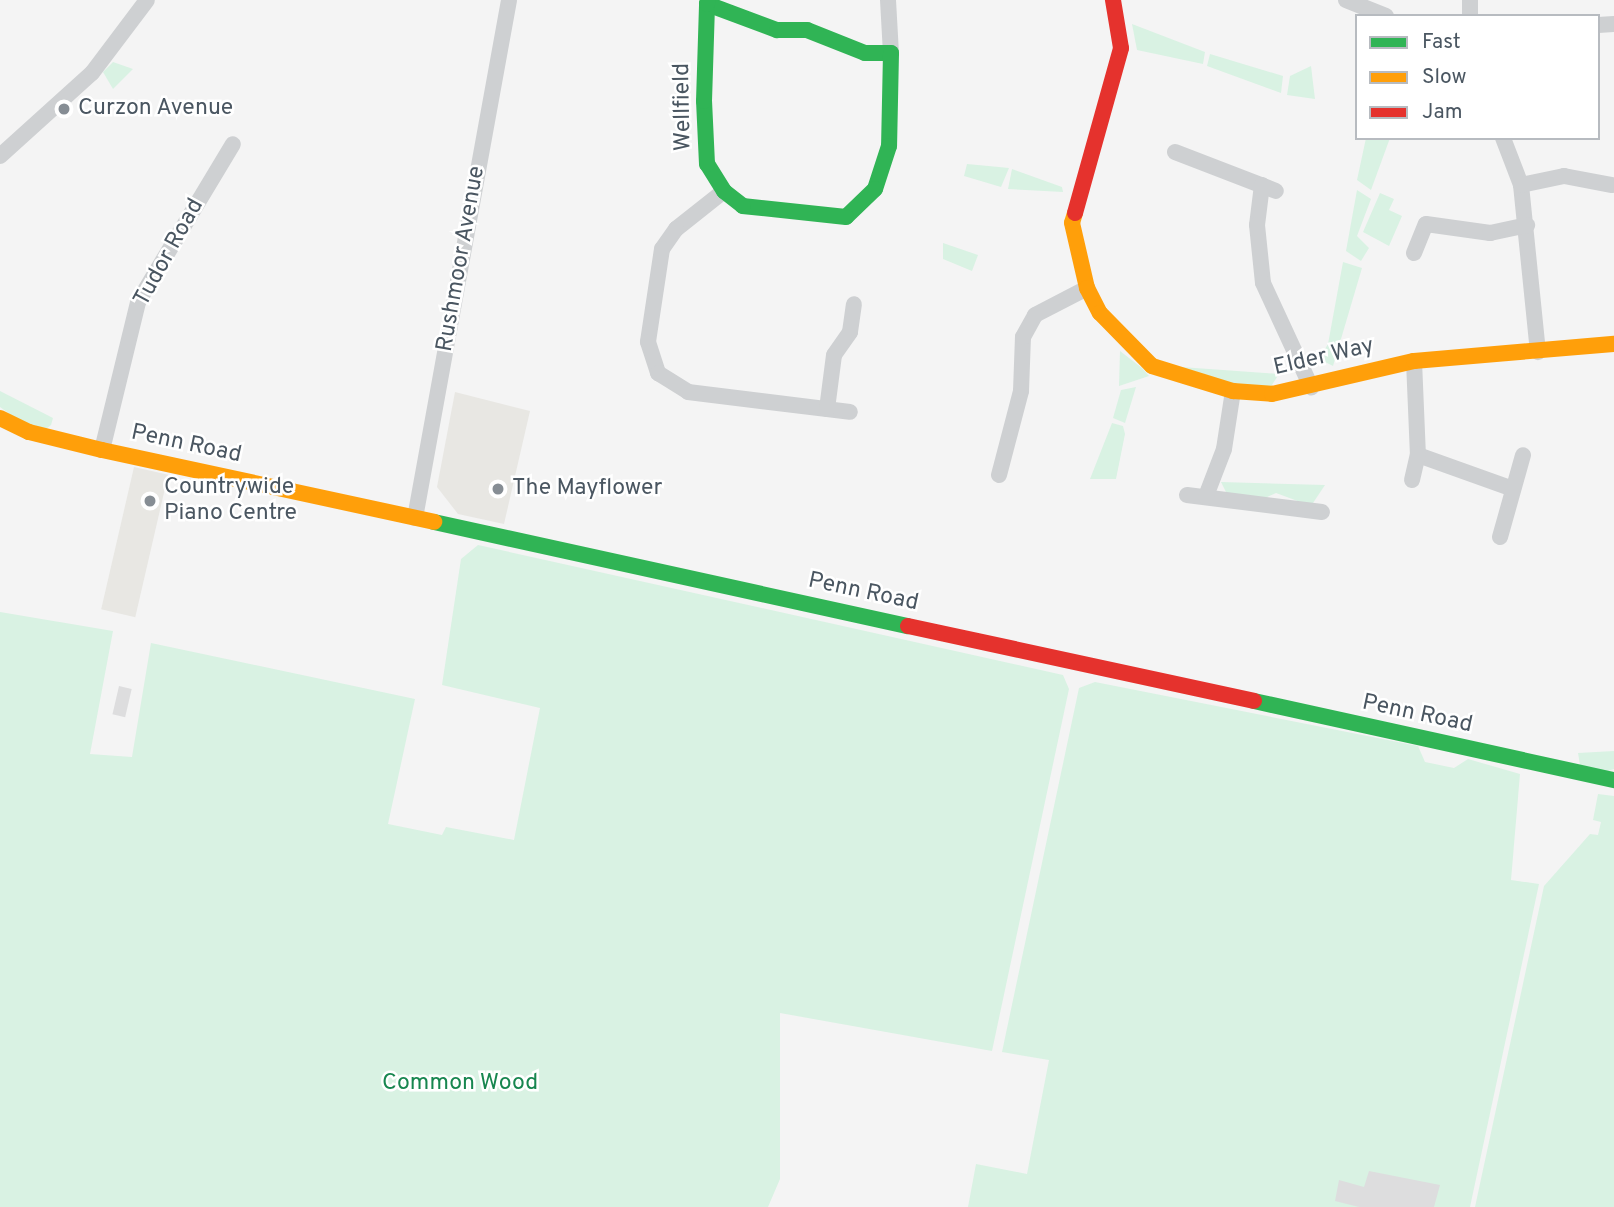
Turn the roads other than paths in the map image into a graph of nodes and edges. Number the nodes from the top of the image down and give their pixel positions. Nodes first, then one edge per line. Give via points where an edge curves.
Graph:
1 (147, 0) edge
2 (509, 0) edge
3 (888, 0) edge
4 (1114, 0) edge
5 (1346, 0) edge
6 (707, 2) edge
7 (1381, 14) edge
8 (891, 52) junction
9 (1504, 140) edge
10 (233, 144) dead end
11 (1175, 152) dead end
12 (0, 156) edge
13 (1521, 185) junction
14 (1612, 185) dead end
15 (724, 191) junction
16 (1527, 225) junction
17 (1414, 253) dead end
18 (1087, 288) junction
19 (854, 304) dead end
20 (1614, 344) edge
21 (1538, 352) junction
22 (1414, 361) junction
23 (1311, 387) junction
24 (1233, 391) junction
25 (827, 409) junction
26 (850, 412) dead end
27 (0, 418) edge
28 (103, 450) junction
29 (1418, 455) junction
30 (1522, 455) dead end
31 (999, 475) dead end
32 (1412, 480) dead end
33 (1513, 489) junction
34 (1187, 495) dead end
35 (1206, 496) junction
36 (1322, 512) dead end
37 (415, 518) junction
38 (1500, 537) dead end
39 (1614, 780) edge

1 - 12 street via 92,73
2 - 37 street, Rushmoor Avenue
3 - 8 street
4 - 18 main road, Elder Way via 1121,48 1072,223
5 - 7 street
6 - 8 main road, Wellfield via 777,30 807,30 865,53
6 - 15 main road, Wellfield via 707,164
8 - 15 main road via 889,146 876,189 846,217 743,206
9 - 13 street
10 - 28 street, Tudor Road via 138,302
11 - 23 street via 1269,188 1257,225 1263,283
13 - 14 street via 1564,176
13 - 16 street
15 - 25 street via 676,229 662,249 648,342 658,373 688,392
16 - 17 street via 1490,233 1426,224
16 - 21 street
18 - 24 main road, Elder Way via 1100,313 1152,366
18 - 31 street via 1035,315 1023,337 1021,391
19 - 25 street via 850,332 834,355
20 - 21 main road, Elder Way
21 - 22 main road, Elder Way
22 - 23 main road, Elder Way via 1345,374
22 - 29 street
23 - 24 main road, Elder Way via 1272,394
24 - 35 street via 1224,449
25 - 26 street
27 - 28 main road, Penn Road via 29,432
28 - 37 main road, Penn Road
29 - 32 street
29 - 33 street
30 - 33 street
33 - 38 street
34 - 35 street
35 - 36 street
37 - 39 main road, Penn Road

